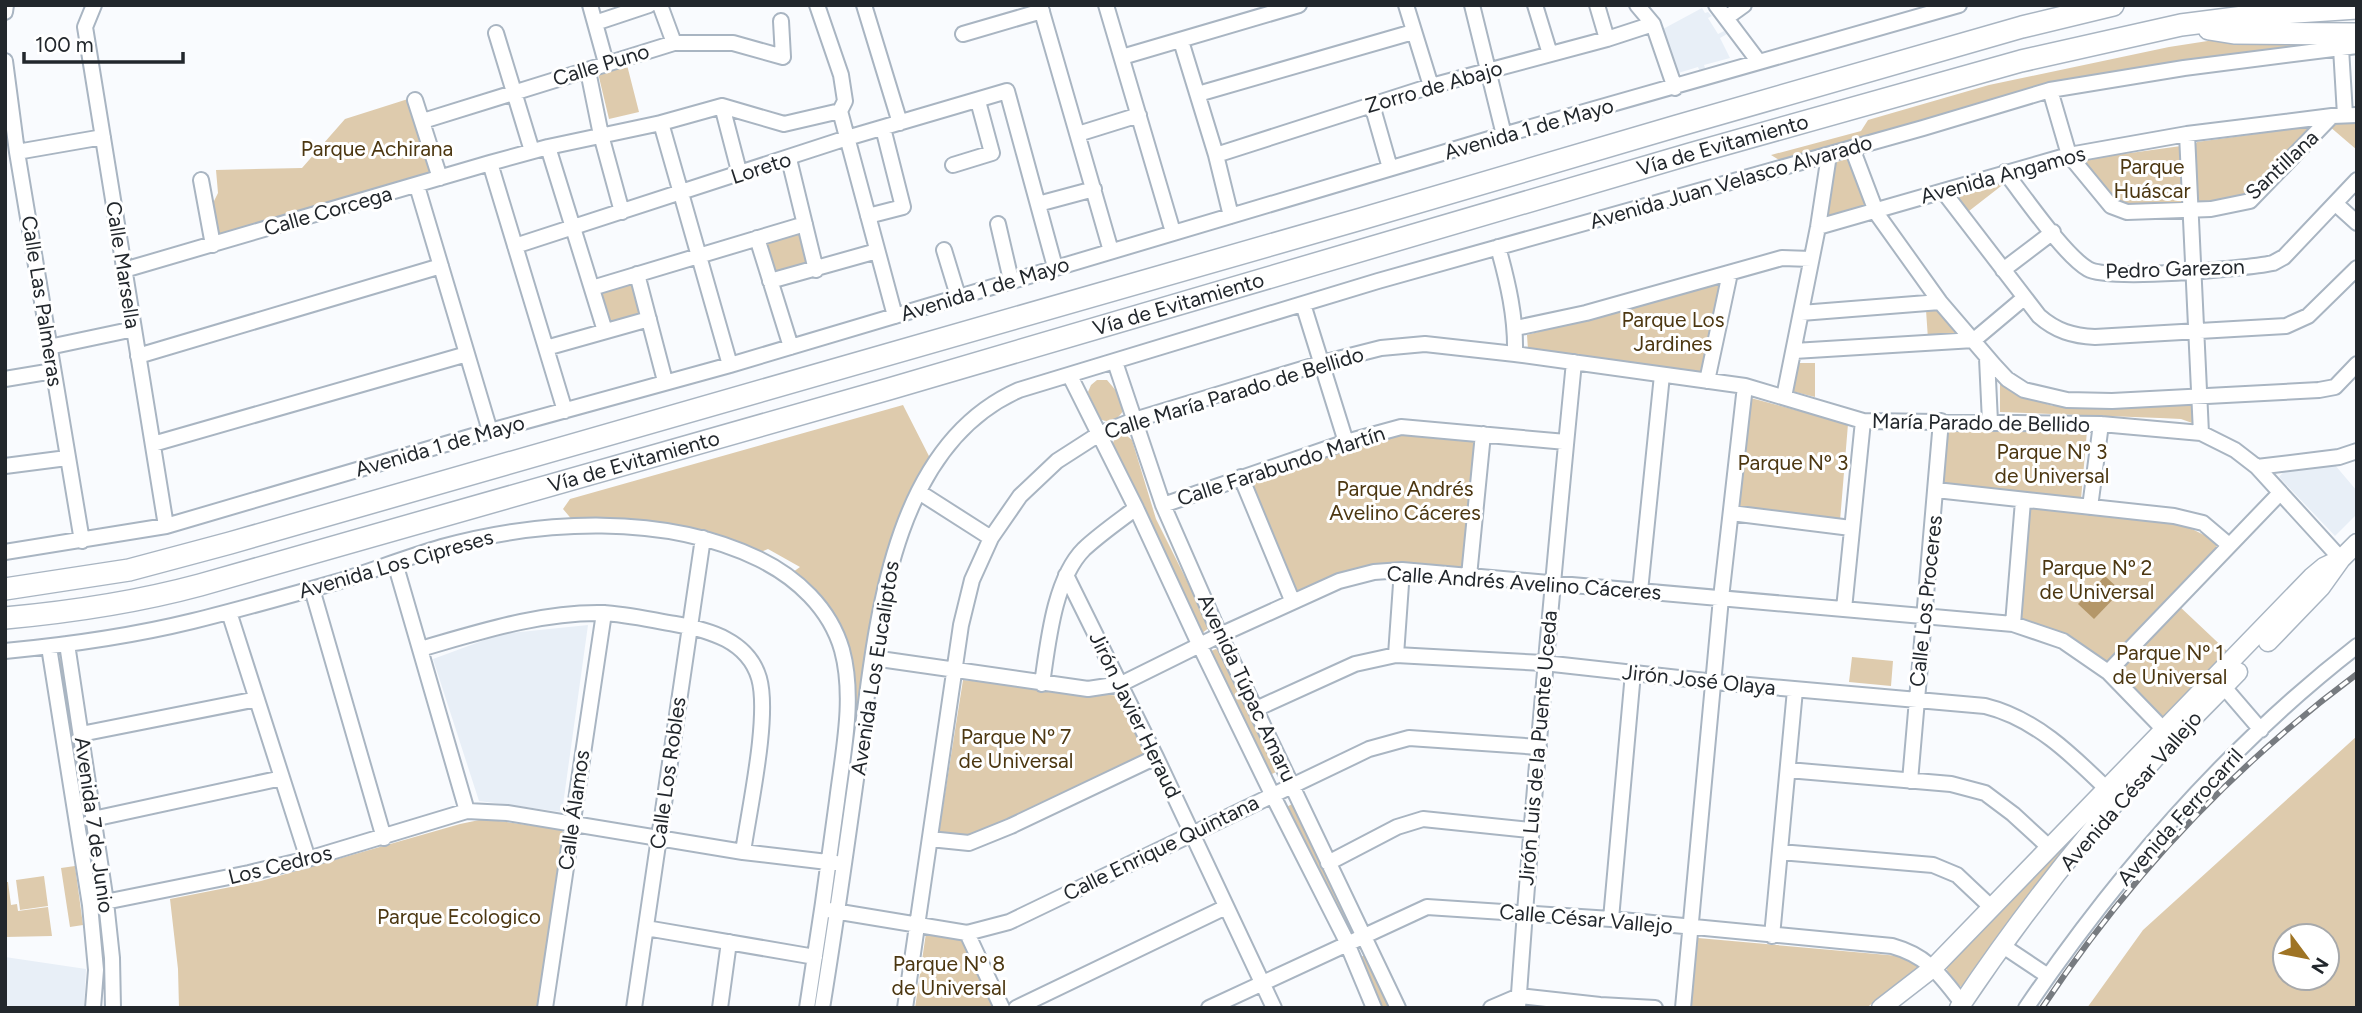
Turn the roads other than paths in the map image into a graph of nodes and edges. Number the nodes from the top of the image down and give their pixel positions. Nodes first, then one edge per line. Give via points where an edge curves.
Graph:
1 (6, 5) edge
2 (93, 5) edge
3 (590, 5) edge
4 (649, 5) edge
5 (660, 5) edge
6 (817, 5) edge
7 (864, 5) edge
8 (1107, 5) edge
9 (1299, 5) edge
10 (1406, 5) edge
11 (1472, 5) edge
12 (1535, 5) edge
13 (1597, 5) edge
14 (1637, 5) edge
15 (1716, 5) edge
16 (1744, 5) edge
17 (1959, 5) edge
18 (2113, 5) edge
19 (1041, 8) edge
20 (2357, 8) edge
21 (5, 12) edge
22 (1908, 12) edge
23 (1726, 18) junction
24 (781, 21) dead end
25 (595, 23) junction
26 (1653, 24) junction
27 (2181, 25) junction
28 (1413, 32) junction
29 (496, 33) dead end
30 (963, 34) dead end
31 (1607, 39) junction
32 (1181, 41) junction
33 (2349, 41) edge
34 (674, 43) junction
35 (2357, 46) edge
36 (1550, 54) junction
37 (1122, 57) junction
38 (1759, 62) junction
39 (606, 63) junction
40 (6, 66) edge
41 (587, 71) junction
42 (1488, 71) junction
43 (1431, 86) junction
44 (1675, 88) junction
45 (2050, 90) junction
46 (514, 91) junction
47 (1198, 94) junction
48 (415, 100) dead end
49 (978, 101) junction
50 (1372, 105) junction
51 (722, 106) junction
52 (840, 111) junction
53 (1139, 115) junction
54 (2345, 115) edge
55 (423, 121) junction
56 (661, 123) junction
57 (900, 123) junction
58 (883, 128) junction
59 (1078, 134) junction
60 (2187, 134) junction
61 (601, 135) junction
62 (1504, 135) junction
63 (103, 137) junction
64 (847, 138) junction
65 (548, 147) junction
66 (1852, 148) junction
67 (532, 151) junction
68 (18, 152) junction
69 (1216, 155) junction
70 (1829, 155) junction
71 (2069, 155) junction
72 (789, 159) junction
73 (490, 163) junction
74 (953, 165) dead end
75 (1390, 168) junction
76 (2005, 172) junction
77 (740, 175) junction
78 (440, 178) junction
79 (201, 180) dead end
80 (2357, 180) edge
81 (417, 186) junction
82 (1094, 189) junction
83 (1943, 191) junction
84 (682, 194) junction
85 (1038, 204) junction
86 (2336, 204) junction
87 (2190, 209) junction
88 (1876, 210) junction
89 (622, 212) junction
90 (868, 216) junction
91 (1231, 216) junction
92 (805, 223) junction
93 (2357, 223) edge
94 (998, 224) dead end
95 (573, 226) junction
96 (1818, 226) junction
97 (1173, 232) junction
98 (2053, 232) junction
99 (757, 238) junction
100 (213, 244) junction
101 (515, 246) junction
102 (1498, 247) junction
103 (944, 250) dead end
104 (877, 251) junction
105 (1111, 251) junction
106 (699, 255) junction
107 (1811, 258) junction
108 (441, 266) junction
109 (1055, 267) junction
110 (124, 270) junction
111 (816, 270) junction
112 (2003, 270) junction
113 (2193, 271) junction
114 (2356, 271) edge
115 (1730, 273) junction
116 (638, 274) junction
117 (1011, 280) junction
118 (770, 281) junction
119 (592, 288) junction
120 (958, 296) junction
121 (2024, 298) junction
122 (1940, 302) junction
123 (1303, 304) junction
124 (1801, 313) junction
125 (895, 316) junction
126 (649, 319) junction
127 (1516, 328) junction
128 (134, 329) junction
129 (605, 331) junction
130 (2197, 333) junction
131 (1974, 340) junction
132 (49, 347) junction
133 (791, 347) junction
134 (546, 348) junction
135 (1794, 351) junction
136 (467, 354) junction
137 (1516, 354) junction
138 (138, 356) junction
139 (1987, 358) junction
140 (1115, 362) junction
141 (1574, 362) junction
142 (1322, 363) junction
143 (2357, 364) edge
144 (730, 365) junction
145 (53, 371) junction
146 (1662, 375) junction
147 (1070, 376) junction
148 (5, 379) edge
149 (666, 381) junction
150 (1707, 381) junction
151 (1745, 386) junction
152 (2199, 395) junction
153 (1784, 397) junction
154 (565, 411) junction
155 (1134, 420) junction
156 (1863, 421) junction
157 (1941, 421) junction
158 (1990, 422) junction
159 (2101, 424) junction
160 (490, 431) junction
161 (2201, 433) junction
162 (1483, 434) junction
163 (1099, 435) junction
164 (1346, 442) junction
165 (1566, 442) junction
166 (153, 444) junction
167 (2357, 451) edge
168 (67, 458) junction
169 (5, 466) edge
170 (2257, 467) junction
171 (1241, 477) junction
172 (1937, 490) junction
173 (919, 492) junction
174 (2280, 493) junction
175 (2023, 501) junction
176 (1163, 505) junction
177 (2090, 507) junction
178 (1136, 508) junction
179 (1731, 513) junction
180 (166, 526) junction
181 (1851, 528) junction
182 (703, 538) junction
183 (991, 538) junction
184 (82, 541) junction
185 (2357, 543) edge
186 (2230, 545) junction
187 (5, 552) edge
188 (2341, 559) junction
189 (396, 563) junction
190 (1402, 570) junction
191 (1066, 575) junction
192 (1469, 576) junction
193 (1554, 584) junction
194 (5, 589) edge
195 (312, 589) junction
196 (1640, 591) junction
197 (1721, 598) junction
198 (1292, 600) junction
199 (1844, 609) junction
200 (229, 612) junction
201 (604, 613) junction
202 (1925, 616) junction
203 (5, 618) edge
204 (2013, 624) junction
205 (689, 626) junction
206 (1220, 635) junction
207 (66, 644) junction
208 (1200, 646) junction
209 (2357, 646) edge
210 (49, 647) junction
211 (420, 649) junction
212 (5, 651) edge
213 (1396, 655) junction
214 (873, 658) junction
215 (1544, 663) junction
216 (956, 671) junction
217 (1633, 673) junction
218 (2108, 673) junction
219 (847, 677) joint
220 (1715, 682) junction
221 (1042, 684) junction
222 (1121, 684) junction
223 (2224, 687) junction
224 (1795, 690) junction
225 (257, 699) junction
226 (1916, 702) junction
227 (1256, 709) junction
228 (2262, 730) junction
229 (81, 734) junction
230 (2169, 734) junction
231 (1539, 747) junction
232 (1156, 757) junction
233 (1787, 769) junction
234 (282, 778) junction
235 (1910, 781) junction
236 (1293, 784) junction
237 (1272, 794) junction
238 (2112, 796) junction
239 (467, 811) junction
240 (93, 819) junction
241 (572, 824) junction
242 (1530, 830) junction
243 (1192, 833) junction
244 (384, 838) junction
245 (659, 839) junction
246 (930, 839) junction
247 (2050, 848) junction
248 (743, 852) junction
249 (1780, 852) junction
250 (308, 859) junction
251 (829, 863) junction
252 (1328, 863) junction
253 (844, 864) junction
254 (106, 902) junction
255 (90, 905) junction
256 (1226, 906) junction
257 (1992, 908) junction
258 (822, 909) junction
259 (837, 911) junction
260 (1524, 913) junction
261 (1611, 919) junction
262 (916, 924) junction
263 (646, 928) junction
264 (1692, 928) junction
265 (967, 933) junction
266 (1364, 935) junction
267 (1772, 936) junction
268 (729, 942) junction
269 (1347, 943) junction
270 (2003, 946) junction
271 (815, 957) junction
272 (1934, 967) junction
273 (2048, 976) junction
274 (1261, 982) junction
275 (1519, 1002) edge
276 (1961, 1005) edge
277 (1600, 1007) edge
278 (93, 1008) edge
279 (113, 1008) edge
280 (545, 1008) edge
281 (634, 1008) edge
282 (720, 1008) edge
283 (807, 1008) edge
284 (822, 1008) edge
285 (905, 1008) edge
286 (1002, 1008) edge
287 (1016, 1008) edge
288 (1209, 1008) edge
289 (1274, 1008) edge
290 (1374, 1008) edge
291 (1398, 1008) edge
292 (1491, 1008) edge
293 (1655, 1008) edge
294 (1683, 1008) edge
295 (1881, 1008) edge
296 (2026, 1008) edge

1 - 21 street
2 - 63 street, Calle Marsella via 85,27
3 - 25 street
4 - 25 street
5 - 34 street
6 - 52 street via 844,88
7 - 57 street
8 - 37 street
9 - 32 street
10 - 28 street
11 - 42 street
12 - 36 street
13 - 31 street
14 - 26 street
15 - 23 street
16 - 23 street
17 - 22 street, Avenida 1 de Mayo
18 - 194 highway, Vía de Evitamiento via 1689,122 243,540 129,570
19 - 30 street
19 - 59 street
20 - 27 highway, Vía de Evitamiento
22 - 38 street, Avenida 1 de Mayo
23 - 38 street
24 - 34 street, Calle Puno via 783,57 733,43
25 - 39 street
26 - 31 street, Zorro de Abajo
26 - 44 street
27 - 33 highway
27 - 203 highway, Vía de Evitamiento via 2021,61 1785,127 200,585 158,596
28 - 43 street
28 - 47 street
29 - 46 street
31 - 36 street, Zorro de Abajo
32 - 37 street
32 - 47 street
33 - 35 street, Avenida Juan Velasco Alvarado
33 - 45 street, Avenida Juan Velasco Alvarado
33 - 54 street
34 - 39 street, Calle Puno
36 - 42 street, Zorro de Abajo
37 - 53 street
38 - 44 street, Avenida 1 de Mayo
39 - 41 street, Calle Puno
40 - 68 street, Calle Las Palmeras
41 - 46 street, Calle Puno
41 - 61 street
42 - 43 street, Zorro de Abajo
42 - 62 street
43 - 50 street, Zorro de Abajo
44 - 62 street, Avenida 1 de Mayo
45 - 66 street, Avenida Juan Velasco Alvarado
45 - 71 street, Santillana
46 - 55 street, Calle Puno
46 - 67 street
47 - 69 street
48 - 55 street
49 - 57 street, Loreto
49 - 74 street via 992,153
49 - 85 street, Loreto via 1007,91
50 - 69 street, Zorro de Abajo
50 - 75 street
51 - 52 street via 784,124
51 - 56 street, Calle Corcega
51 - 77 street
52 - 64 street
53 - 59 street
53 - 97 street
54 - 60 street, Avenida Angamos
54 - 87 street, Santillana via 2250,201
55 - 78 street
56 - 61 street, Calle Corcega
56 - 84 street
57 - 58 street, Loreto
58 - 64 street, Loreto
58 - 90 street via 903,207
59 - 82 street
60 - 71 street, Avenida Angamos
60 - 87 street
61 - 65 street, Calle Corcega
61 - 89 street
62 - 75 street, Avenida 1 de Mayo
63 - 68 street
63 - 110 street, Calle Marsella
64 - 72 street, Loreto
64 - 90 street
65 - 67 street, Calle Corcega
65 - 95 street
66 - 70 street, Avenida Juan Velasco Alvarado
66 - 88 street
67 - 73 street, Calle Corcega
68 - 132 street, Calle Las Palmeras
69 - 91 street
70 - 96 street
70 - 102 street, Avenida Juan Velasco Alvarado
71 - 76 street, Avenida Angamos
71 - 87 street, Santillana via 2117,209
72 - 77 street, Loreto
72 - 92 street
73 - 78 street, Calle Corcega
73 - 101 street
75 - 91 street, Avenida 1 de Mayo
76 - 83 street, Avenida Angamos
76 - 98 street, Pedro Garezon
77 - 84 street, Loreto
78 - 81 street, Calle Corcega
79 - 100 street
80 - 86 street, Pedro Garezon
81 - 100 street, Calle Corcega
81 - 108 street
82 - 85 street
82 - 105 street
83 - 88 street, Avenida Angamos
83 - 112 street
84 - 89 street, Loreto
84 - 106 street
85 - 109 street
86 - 93 street
86 - 113 street, Pedro Garezon via 2273,263
87 - 113 street
88 - 96 street, Avenida Angamos
88 - 122 street
89 - 95 street, Loreto
90 - 104 street
91 - 97 street, Avenida 1 de Mayo
92 - 99 street
92 - 111 street
94 - 117 street
95 - 101 street, Loreto
95 - 119 street
96 - 107 street
97 - 105 street, Avenida 1 de Mayo
98 - 112 street
98 - 113 street, Pedro Garezon via 2081,264 2097,273
99 - 106 street
99 - 118 street
100 - 110 street, Calle Corcega
101 - 134 street
102 - 123 street, Avenida Juan Velasco Alvarado
102 - 127 street
103 - 120 street
104 - 111 street
104 - 125 street
105 - 109 street, Avenida 1 de Mayo
106 - 116 street
106 - 144 street
107 - 115 street via 1782,258
107 - 124 street
108 - 136 street
108 - 138 street
109 - 117 street, Avenida 1 de Mayo
110 - 128 street, Calle Marsella
111 - 118 street
112 - 121 street
113 - 130 street
114 - 130 street via 2308,316 2293,324
115 - 127 street
115 - 150 street
116 - 119 street
116 - 126 street
117 - 120 street, Avenida 1 de Mayo
118 - 133 street
119 - 129 street
120 - 125 street, Avenida 1 de Mayo
121 - 130 street via 2047,322 2073,335
121 - 131 street
122 - 124 street
122 - 131 street
123 - 140 street, Avenida Juan Velasco Alvarado
123 - 142 street
124 - 135 street
125 - 133 street, Avenida 1 de Mayo
126 - 129 street
126 - 149 street
127 - 137 street
128 - 132 street
128 - 138 street, Calle Marsella
129 - 134 street
130 - 152 street
131 - 135 street
131 - 139 street
132 - 145 street, Calle Las Palmeras
133 - 144 street, Avenida 1 de Mayo
134 - 154 street
135 - 153 street
136 - 160 street
136 - 166 street
137 - 141 street, Calle María Parado de Bellido
137 - 142 street, Calle María Parado de Bellido via 1425,344 1381,348
138 - 166 street, Calle Marsella
139 - 152 street via 2015,385 2046,397 2112,401
139 - 158 street
140 - 147 street, Avenida Los Eucaliptos
140 - 155 street, Avenida Túpac Amaru
141 - 146 street, Calle María Parado de Bellido
141 - 165 street, Jirón Luis de la Puente Uceda
142 - 155 street, Calle María Parado de Bellido
142 - 164 street
143 - 152 street via 2335,387
144 - 149 street, Avenida 1 de Mayo
145 - 148 street
145 - 168 street, Calle Las Palmeras
146 - 150 street, Calle María Parado de Bellido
146 - 196 street
147 - 163 street, Avenida Túpac Amaru
147 - 173 street, Avenida Los Eucaliptos via 999,399 955,439
149 - 154 street, Avenida 1 de Mayo
150 - 151 street, Calle María Parado de Bellido
151 - 153 street, Calle María Parado de Bellido
151 - 179 street
152 - 161 street
153 - 156 street, María Parado de Bellido
154 - 160 street, Avenida 1 de Mayo
155 - 163 street, Calle María Parado de Bellido
155 - 176 street, Avenida Túpac Amaru
156 - 157 street, María Parado de Bellido
156 - 181 street
157 - 158 street, María Parado de Bellido
157 - 172 street, Calle Los Proceres
158 - 159 street, María Parado de Bellido
159 - 161 street, María Parado de Bellido
159 - 177 street
160 - 180 street, Avenida 1 de Mayo
161 - 170 street, María Parado de Bellido
162 - 164 street, Calle Farabundo Martín via 1401,427
162 - 165 street, Calle Farabundo Martín
162 - 192 street
163 - 178 street, Avenida Túpac Amaru
163 - 183 street, Calle María Parado de Bellido via 1057,461 1020,496
164 - 171 street, Calle Farabundo Martín
165 - 193 street, Jirón Luis de la Puente Uceda
166 - 180 street, Calle Marsella
167 - 170 street
168 - 169 street
168 - 184 street, Calle Las Palmeras
170 - 174 street, María Parado de Bellido
171 - 176 street, Calle Farabundo Martín
171 - 198 street
172 - 175 street
172 - 202 street, Calle Los Proceres
173 - 183 street
173 - 214 street, Avenida Los Eucaliptos via 895,547
174 - 186 street
174 - 188 street, María Parado de Bellido
175 - 177 street
175 - 204 street
176 - 206 street, Avenida Túpac Amaru
177 - 186 street via 2203,523
178 - 191 street via 1083,550
178 - 208 street, Avenida Túpac Amaru
179 - 181 street
179 - 197 street
180 - 184 street, Avenida 1 de Mayo
181 - 199 street
182 - 189 street, Avenida Los Cipreses via 623,527 546,527 441,547
182 - 205 street, Calle Los Robles
182 - 219 street, Avenida Los Cipreses via 782,570 813,598 841,648
183 - 216 street, Calle María Parado de Bellido via 972,580
184 - 187 street, Avenida 1 de Mayo
185 - 188 main road, Avenida César Vallejo
186 - 218 street
188 - 223 main road, Avenida César Vallejo
188 - 230 main road, Avenida César Vallejo via 2312,577
189 - 195 street, Avenida Los Cipreses
189 - 211 street
190 - 192 street, Calle Andrés Avelino Cáceres
190 - 198 street, Calle Andrés Avelino Cáceres via 1355,576
190 - 213 street
191 - 221 street
191 - 222 street, Jirón Javier Heraud
192 - 193 street, Calle Andrés Avelino Cáceres
193 - 196 street, Calle Andrés Avelino Cáceres
193 - 215 street, Jirón Luis de la Puente Uceda
195 - 200 street, Avenida Los Cipreses
195 - 244 street
196 - 197 street, Calle Andrés Avelino Cáceres
197 - 199 street, Calle Andrés Avelino Cáceres
197 - 220 street
198 - 206 street, Calle Andrés Avelino Cáceres
199 - 202 street, Calle Andrés Avelino Cáceres
200 - 207 street, Avenida Los Cipreses
200 - 225 street
201 - 205 street
201 - 211 street via 528,620
201 - 241 street, Calle Álamos
202 - 204 street, Calle Andrés Avelino Cáceres
202 - 226 street, Calle Los Proceres
204 - 218 street, Calle Andrés Avelino Cáceres via 2063,641
205 - 245 street, Calle Los Robles
205 - 248 street via 732,642 759,677 761,731
206 - 208 street, Calle Andrés Avelino Cáceres
206 - 227 street, Avenida Túpac Amaru
207 - 210 street, Avenida Los Cipreses
207 - 229 street, Avenida 7 de Junio
208 - 222 street, Calle Andrés Avelino Cáceres
208 - 237 street, Avenida Túpac Amaru
209 - 228 street, Avenida Ferrocarril via 2310,682
210 - 212 street, Avenida Los Cipreses
210 - 255 street, Avenida 7 de Junio
211 - 239 street
213 - 215 street, Jirón José Olaya
213 - 227 street, Jirón José Olaya via 1355,664
214 - 216 street, Calle Andrés Avelino Cáceres
214 - 253 street, Avenida Los Eucaliptos
215 - 217 street, Jirón José Olaya
215 - 231 street, Jirón Luis de la Puente Uceda
216 - 221 street, Calle Andrés Avelino Cáceres
216 - 246 street, Calle María Parado de Bellido
217 - 220 street, Jirón José Olaya
217 - 261 street
218 - 230 street, Calle Andrés Avelino Cáceres
219 - 251 street, Avenida Los Eucaliptos via 845,741
220 - 224 street, Jirón José Olaya
220 - 264 street
221 - 222 street, Calle Andrés Avelino Cáceres via 1088,690
222 - 232 street, Jirón Javier Heraud
223 - 228 street
223 - 230 main road, Avenida César Vallejo
224 - 226 street, Jirón José Olaya
224 - 233 street
225 - 229 street
225 - 234 street
226 - 235 street, Calle Los Proceres
226 - 238 street, Jirón José Olaya via 1986,706 2020,717 2049,737
227 - 236 street, Avenida Túpac Amaru
228 - 273 street, Avenida Ferrocarril via 2161,834
229 - 240 street, Avenida 7 de Junio
230 - 238 main road, Avenida César Vallejo
231 - 236 street, Calle Enrique Quintana via 1409,738 1369,749
231 - 242 street, Jirón Luis de la Puente Uceda
232 - 243 street, Jirón Javier Heraud
232 - 246 street via 969,843
233 - 235 street
233 - 249 street
234 - 240 street
234 - 250 street
235 - 247 street via 1951,784 1985,793
236 - 237 street, Calle Enrique Quintana
236 - 252 street, Avenida Túpac Amaru
237 - 243 street, Calle Enrique Quintana
237 - 269 street, Avenida Túpac Amaru
238 - 247 main road, Avenida César Vallejo
238 - 270 main road, Avenida César Vallejo
239 - 241 street
239 - 244 street, Los Cedros
240 - 254 street, Avenida 7 de Junio
241 - 245 street
241 - 280 street, Calle Álamos
242 - 252 street via 1423,819 1397,827
242 - 260 street, Jirón Luis de la Puente Uceda
243 - 256 street, Jirón Javier Heraud
243 - 265 street, Calle Enrique Quintana via 1009,922
244 - 250 street, Los Cedros
245 - 248 street
245 - 263 street, Calle Los Robles
246 - 262 street, Calle María Parado de Bellido
247 - 257 main road, Avenida César Vallejo
248 - 251 street
249 - 257 street via 1933,865 1957,875
249 - 267 street
250 - 254 street, Los Cedros
251 - 253 street
251 - 258 street, Avenida Los Eucaliptos
252 - 266 street, Avenida Túpac Amaru
253 - 259 street, Avenida Los Eucaliptos
254 - 255 street, Los Cedros
254 - 279 street, Avenida 7 de Junio
255 - 278 street, Avenida 7 de Junio via 96,970
256 - 274 street, Jirón Javier Heraud
256 - 287 street
257 - 272 main road, Avenida César Vallejo
258 - 259 street, Calle Enrique Quintana
258 - 271 street, Avenida Los Eucaliptos
259 - 262 street, Calle Enrique Quintana
259 - 284 street, Avenida Los Eucaliptos
260 - 261 street, Calle César Vallejo
260 - 266 street, Calle César Vallejo via 1427,907
260 - 275 street, Jirón Luis de la Puente Uceda
261 - 264 street, Calle César Vallejo
262 - 265 street, Calle Enrique Quintana
262 - 285 street, Calle María Parado de Bellido
263 - 268 street
263 - 281 street, Calle Los Robles
264 - 267 street, Calle César Vallejo
264 - 294 street
265 - 286 street
266 - 269 street, Calle César Vallejo
266 - 291 street, Avenida Túpac Amaru
267 - 272 street, Calle César Vallejo via 1892,946 1912,951
268 - 271 street
268 - 282 street
269 - 274 street, Calle César Vallejo
269 - 290 street, Avenida Túpac Amaru
270 - 273 street
270 - 276 main road, Avenida César Vallejo
271 - 283 street, Avenida Los Eucaliptos
272 - 276 street, Calle César Vallejo
272 - 295 main road, Avenida César Vallejo
273 - 296 street, Avenida Ferrocarril
274 - 288 street, Calle César Vallejo
274 - 289 street, Jirón Javier Heraud
275 - 277 street
275 - 292 street
277 - 293 street

